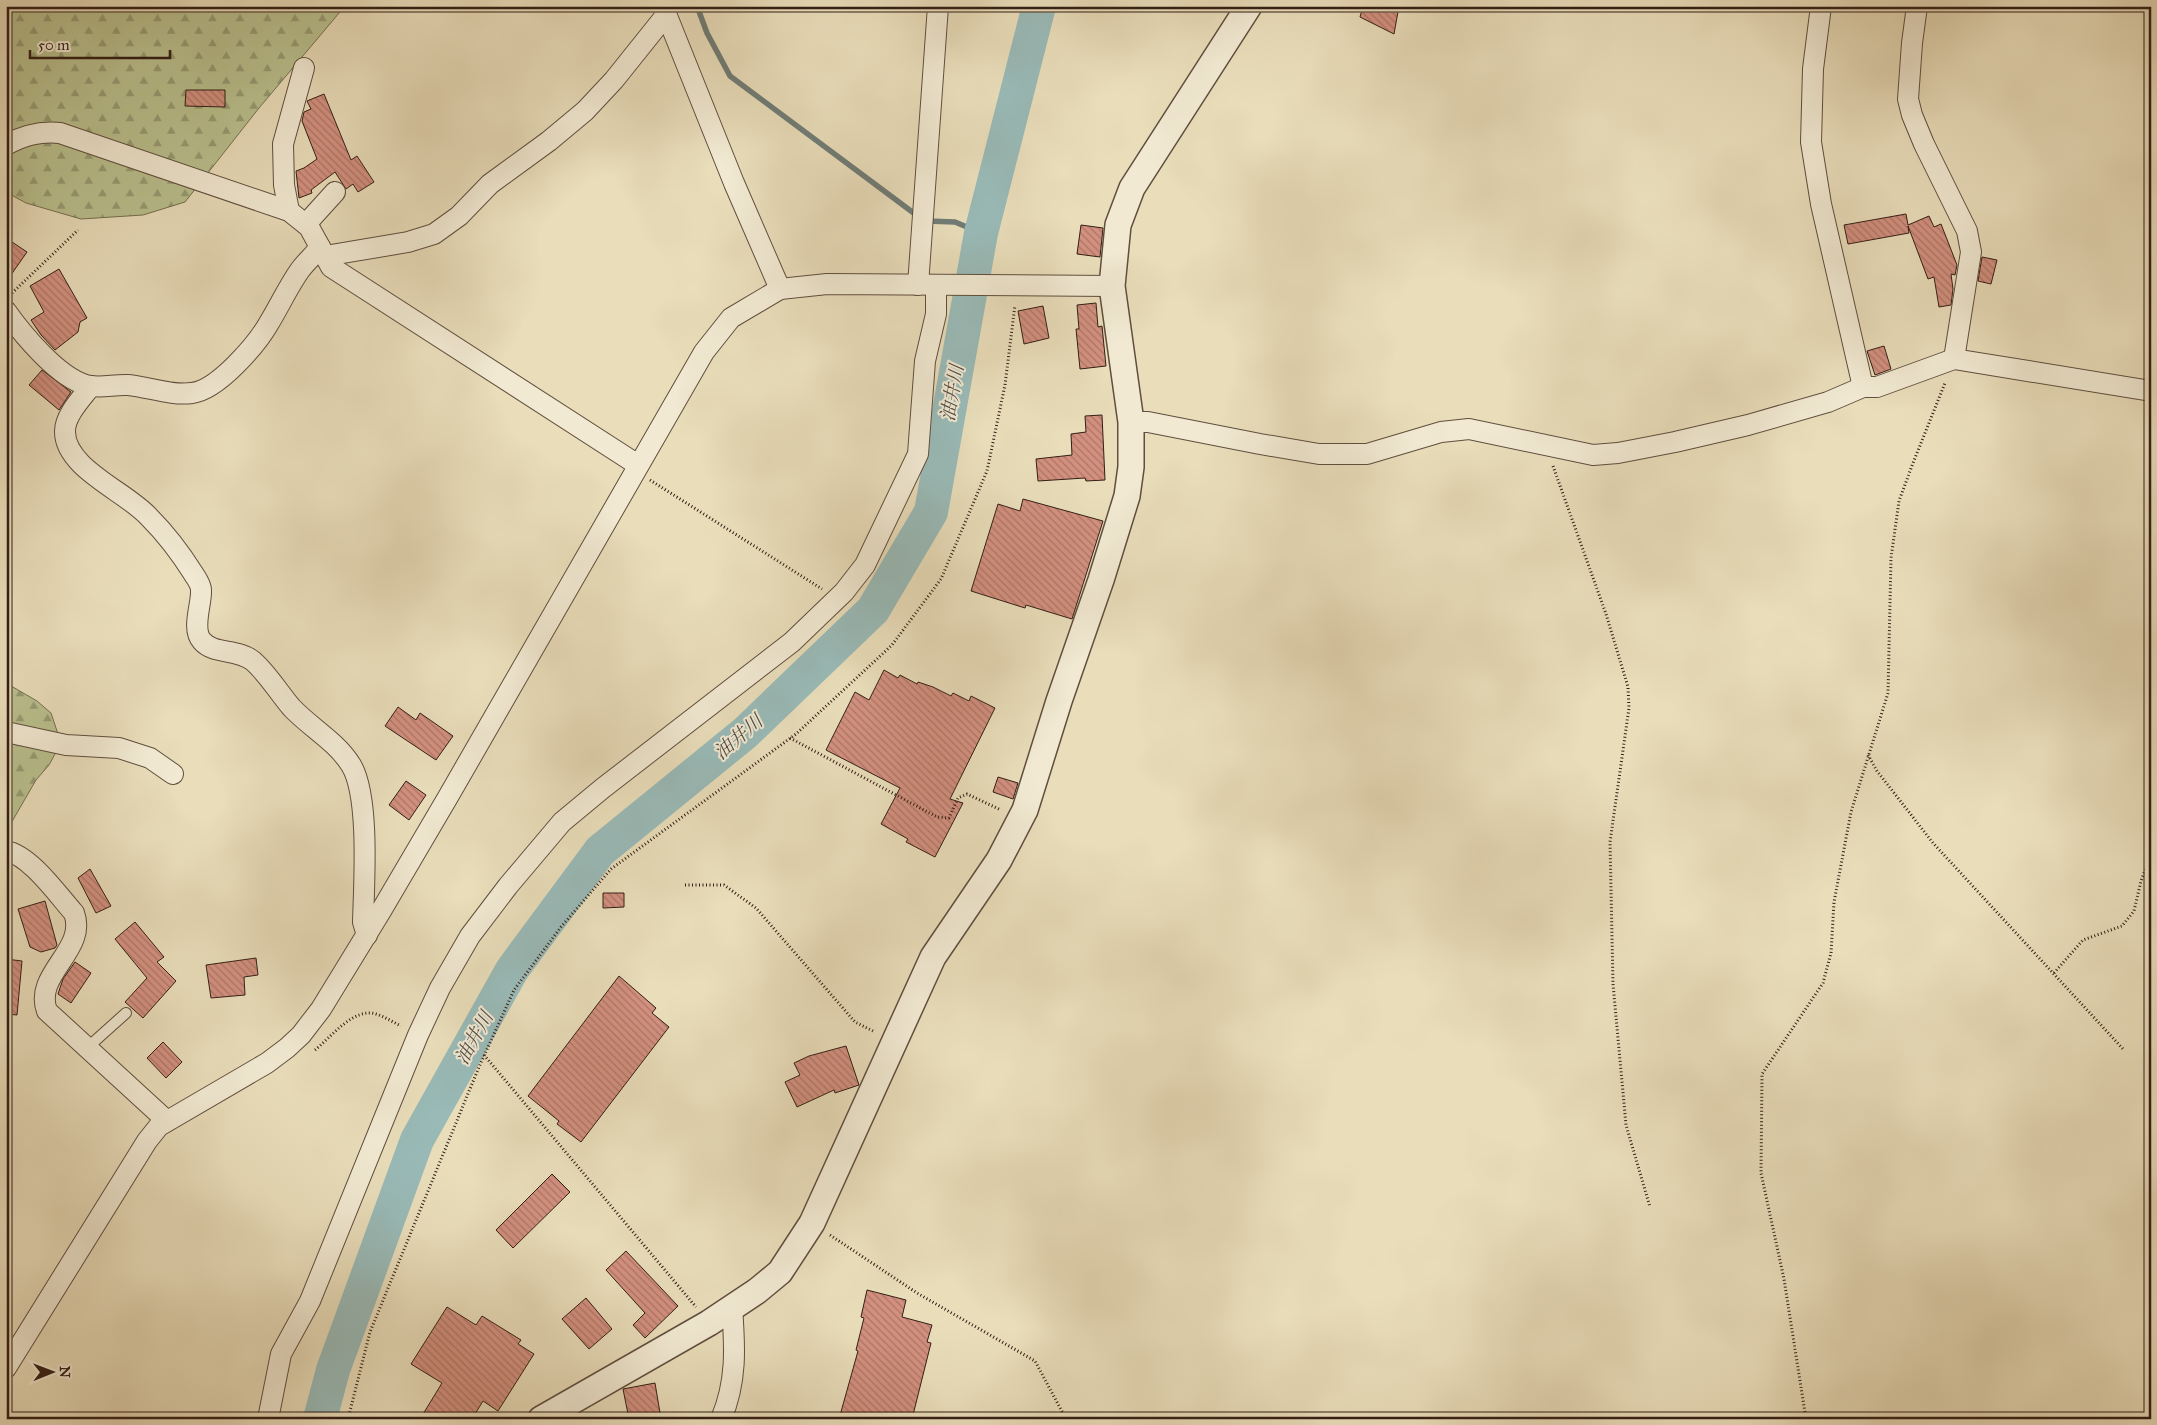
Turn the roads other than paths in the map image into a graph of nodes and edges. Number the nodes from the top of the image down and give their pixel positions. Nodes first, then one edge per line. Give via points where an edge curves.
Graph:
1 (938, 6) edge
2 (1249, 6) edge
3 (1821, 6) edge
4 (1917, 6) edge
5 (664, 11) edge
6 (304, 68) dead end
7 (6, 145) edge
8 (336, 192) dead end
9 (289, 211) junction
10 (306, 224) junction
11 (323, 252) junction
12 (927, 285) junction
13 (1112, 286) junction
14 (780, 289) junction
15 (6, 311) edge
16 (1954, 359) junction
17 (91, 386) junction
18 (1863, 387) junction
19 (2151, 391) edge
20 (1131, 422) junction
21 (637, 468) junction
22 (6, 732) edge
23 (173, 774) dead end
24 (6, 851) edge
25 (366, 935) junction
26 (126, 1013) dead end
27 (87, 1048) junction
28 (167, 1121) junction
29 (732, 1308) junction
30 (6, 1368) edge
31 (268, 1419) edge
32 (541, 1419) edge
33 (721, 1419) edge

1 - 12 street via 922,221
2 - 13 street via 1132,188 1118,225
3 - 18 street via 1813,69 1811,142 1821,204
4 - 16 street via 1908,99 1924,144 1966,231 1971,252
5 - 11 street via 614,80 585,111 490,184 459,216 434,234 408,242
5 - 14 street
6 - 9 street via 284,144 284,185
7 - 9 street via 31,134 60,133
8 - 10 street
9 - 10 street
10 - 11 street
11 - 17 street via 301,269 268,324 246,352 222,377 202,390 192,393 127,385
11 - 21 street via 331,267
12 - 13 street
12 - 14 street via 827,284
12 - 31 street via 936,314 925,361 918,454 865,565 838,598 792,642 562,822 470,936 418,1035 310,1301 281,1354
13 - 20 street
14 - 21 street via 731,318 717,333
15 - 17 street via 52,364
16 - 18 street via 1877,387
16 - 19 street
17 - 25 street via 66,422 68,446 97,479 148,516 192,572 202,588 200,640 211,648 236,652 253,661 293,709 336,746 351,766 358,782 363,817 363,922
18 - 20 street via 1828,402 1748,425 1637,450 1593,455 1484,431 1454,429 1367,454 1319,454 1148,422
20 - 29 street via 1131,466 1120,523 1059,701 1026,810 999,860 933,957 812,1223 780,1272
21 - 25 street
22 - 23 street via 66,745 119,748 150,758
24 - 27 street via 16,853 38,873 74,913 75,936 43,997 47,1011
25 - 28 street via 321,1009 301,1035 267,1063
26 - 27 lane
27 - 28 street
28 - 30 street via 147,1141
29 - 32 street
29 - 33 street via 736,1350 733,1384

